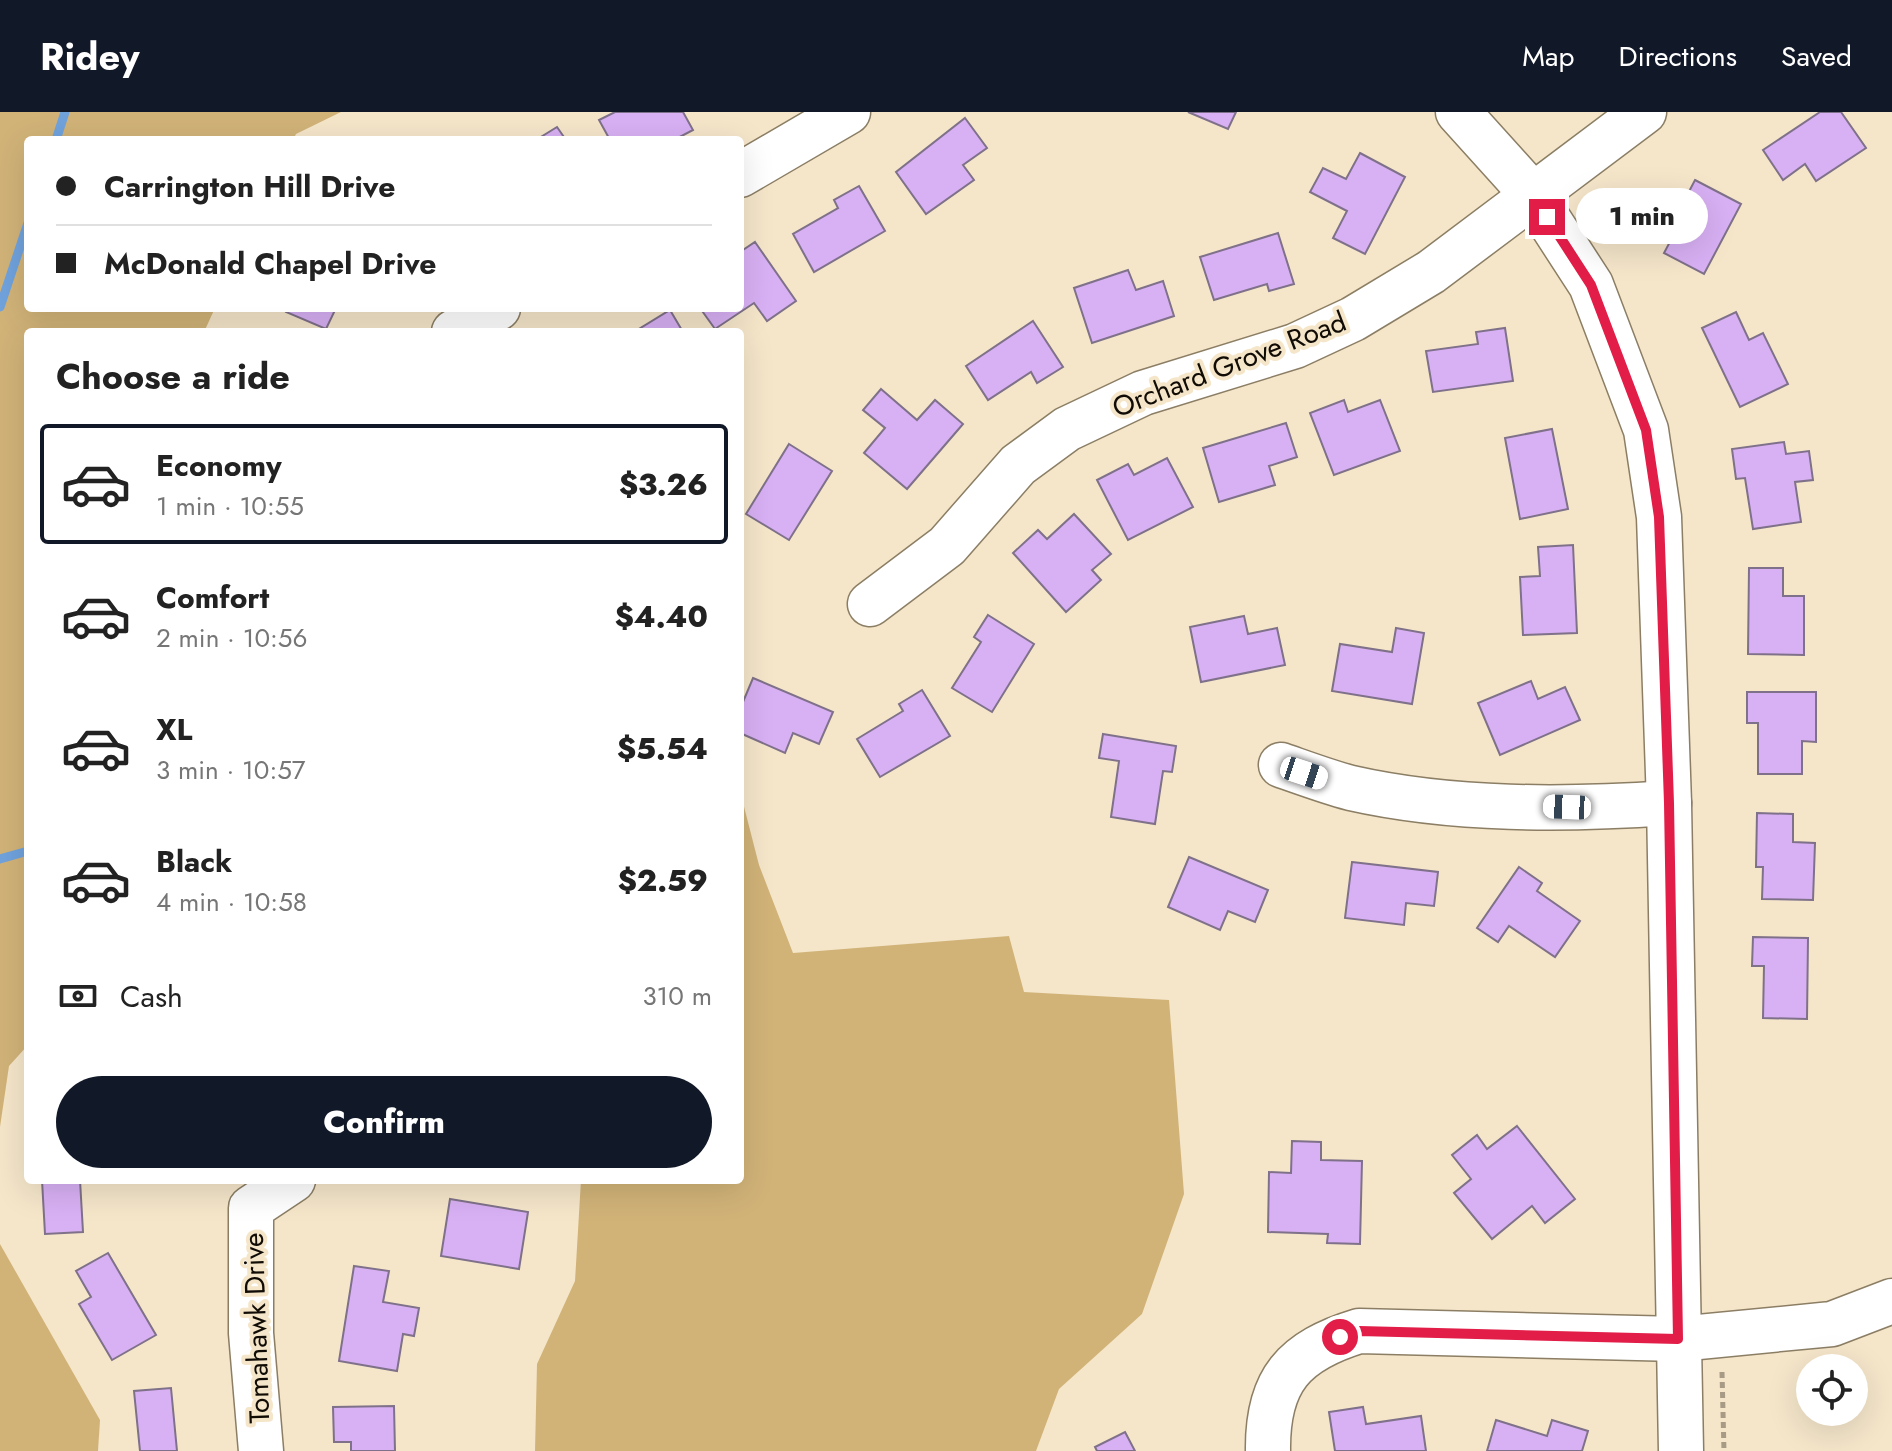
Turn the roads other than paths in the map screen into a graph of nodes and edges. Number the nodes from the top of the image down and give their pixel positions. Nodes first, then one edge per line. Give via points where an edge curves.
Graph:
1 (848, 112) edge
2 (1458, 112) edge
3 (1644, 112) edge
4 (744, 173) edge
5 (1532, 194) junction
6 (491, 312) edge
7 (461, 328) edge
8 (870, 604) dead end
9 (1281, 765) dead end
10 (1669, 803) junction
11 (287, 1184) edge
12 (1892, 1301) edge
13 (1678, 1339) junction
14 (261, 1451) edge
15 (1268, 1451) edge
16 (1681, 1451) edge

1 - 4 street
2 - 5 street
3 - 5 street, Orchard Grove Road
5 - 8 street, Orchard Grove Road via 1431,272 1353,319 1295,346 1143,393 1067,429 1018,465 947,546
5 - 10 street via 1591,285 1646,430 1659,517
6 - 7 street
9 - 10 street via 1351,788 1448,802 1597,808
10 - 13 street
11 - 14 street, Tomahawk Drive via 251,1208 251,1333
12 - 13 street via 1832,1324
13 - 15 street via 1359,1331 1322,1343 1296,1362 1274,1398
13 - 16 street

